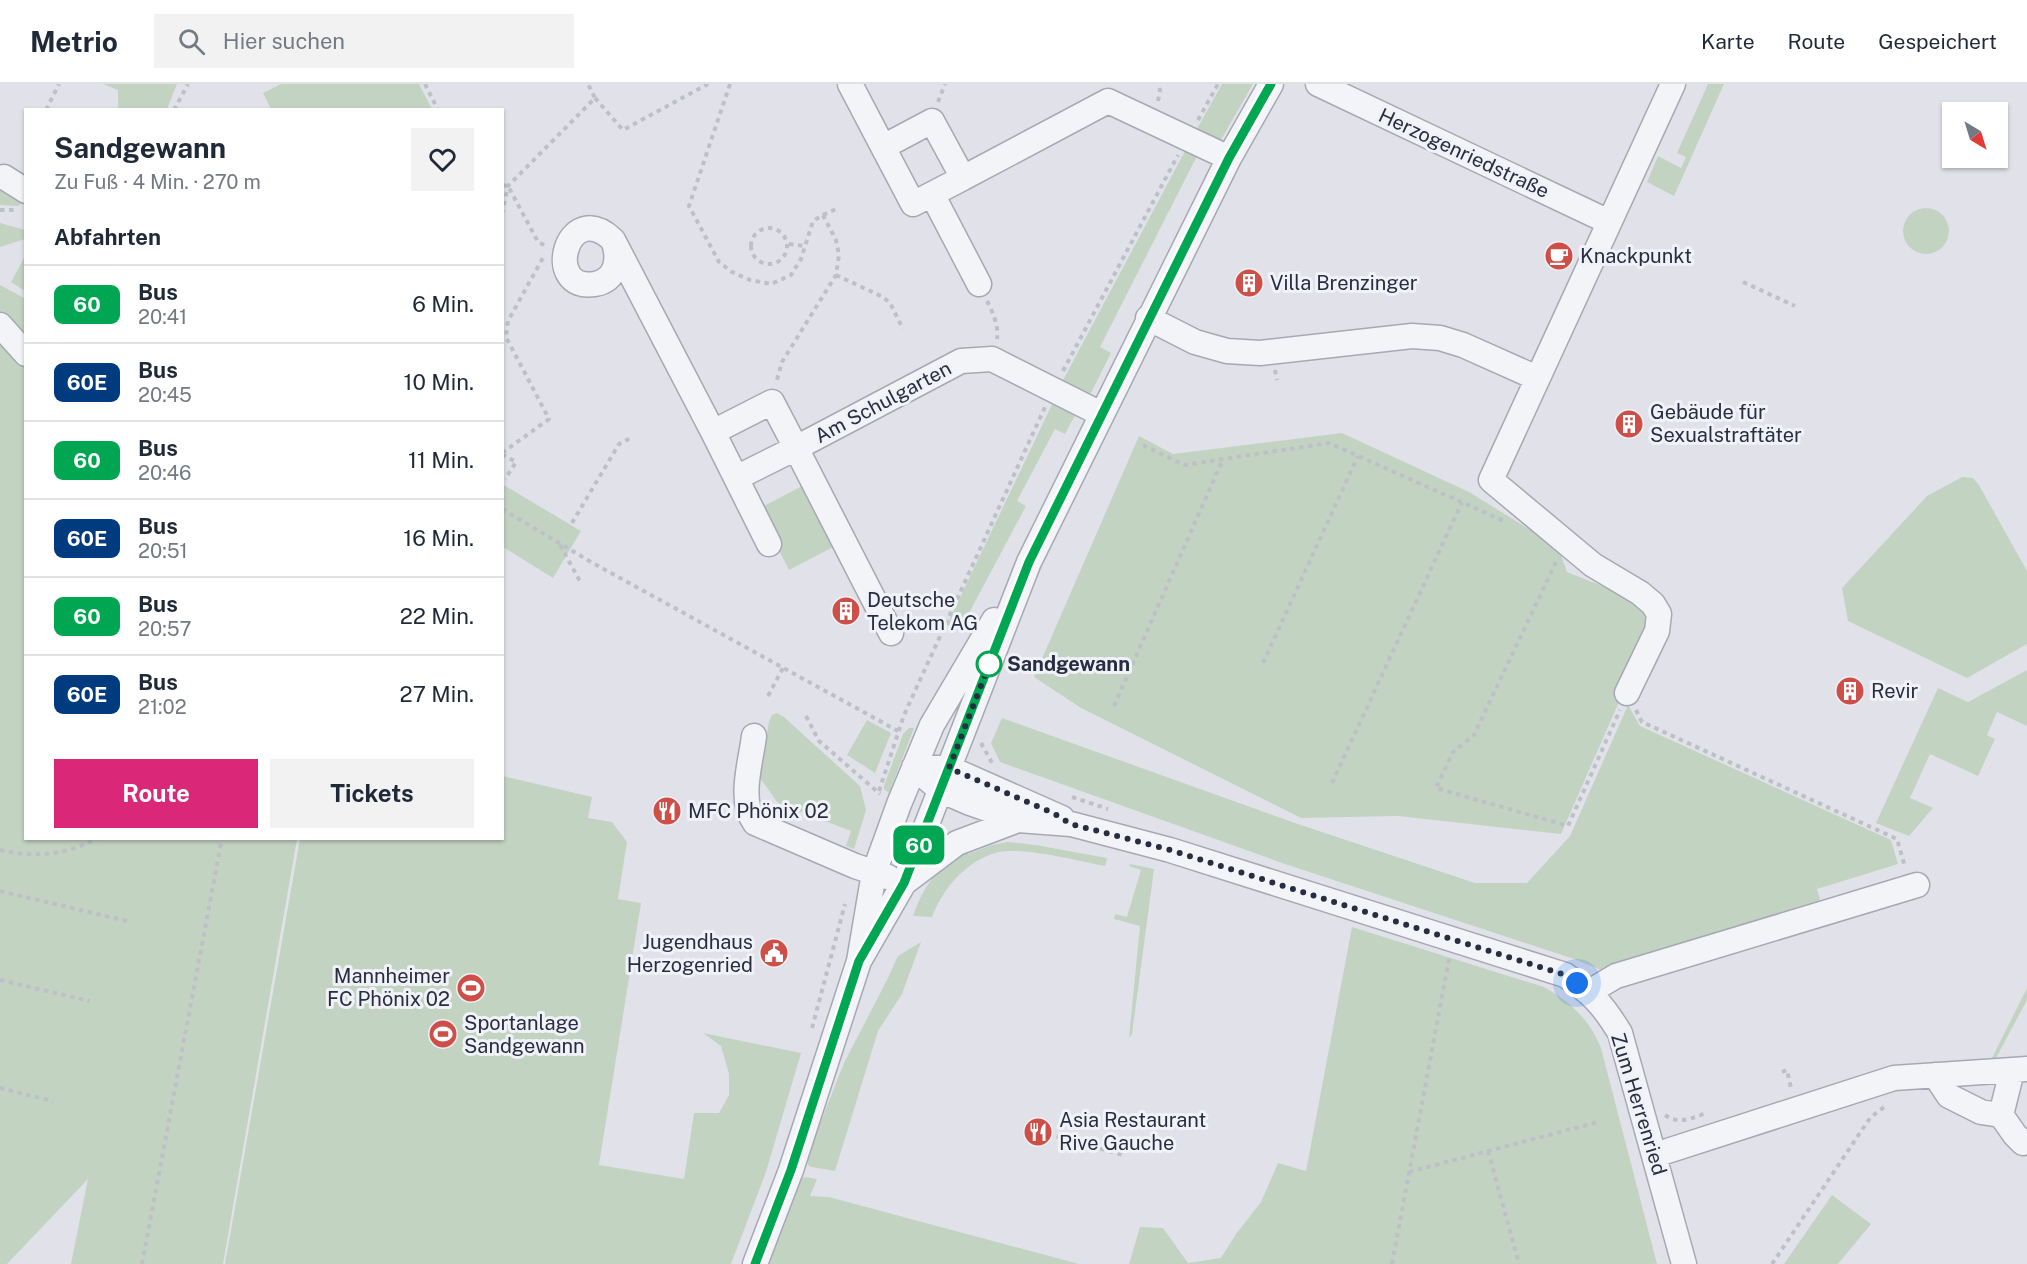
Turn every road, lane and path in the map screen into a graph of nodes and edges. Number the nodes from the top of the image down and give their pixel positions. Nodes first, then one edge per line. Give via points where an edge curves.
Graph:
1 (59, 84) edge
2 (188, 84) edge
3 (425, 84) edge
4 (588, 84) edge
5 (708, 84) edge
6 (730, 84) edge
7 (850, 84) edge
8 (1218, 84) edge
9 (1271, 84) edge
10 (1318, 84) edge
11 (1673, 84) edge
12 (595, 98) junction
13 (47, 108) edge
14 (175, 108) edge
15 (437, 108) edge
16 (1187, 138) junction
17 (883, 147) junction
18 (1229, 158) junction
19 (4, 177) dead end
20 (963, 178) junction
21 (505, 186) edge
22 (24, 190) edge
23 (932, 194) junction
24 (838, 208) dead end
25 (823, 215) junction
26 (1609, 222) junction
27 (613, 240) dead end
28 (789, 244) junction
29 (805, 246) junction
30 (836, 275) junction
31 (1743, 282) dead end
32 (979, 284) dead end
33 (1795, 306) dead end
34 (993, 311) dead end
35 (1148, 318) junction
36 (0, 325) edge
37 (903, 329) dead end
38 (24, 352) edge
39 (992, 359) junction
40 (1537, 378) junction
41 (1052, 391) junction
42 (772, 402) junction
43 (1101, 414) junction
44 (713, 432) junction
45 (633, 437) dead end
46 (1143, 445) dead end
47 (796, 448) junction
48 (504, 452) edge
49 (504, 454) edge
50 (1359, 456) junction
51 (1223, 459) junction
52 (736, 478) junction
53 (506, 479) dead end
54 (1462, 502) junction
55 (504, 510) edge
56 (572, 523) dead end
57 (1508, 523) dead end
58 (560, 544) junction
59 (769, 544) dead end
60 (1548, 555) dead end
61 (1029, 562) junction
62 (581, 582) dead end
63 (891, 633) dead end
64 (1263, 663) dead end
65 (783, 668) junction
66 (1627, 693) junction
67 (768, 696) dead end
68 (1114, 706) dead end
69 (806, 716) dead end
70 (898, 731) junction
71 (754, 736) dead end
72 (982, 744) dead end
73 (988, 756) dead end
74 (914, 767) junction
75 (944, 779) junction
76 (1332, 783) dead end
77 (878, 793) junction
78 (875, 804) dead end
79 (1018, 820) junction
80 (1071, 824) junction
81 (94, 840) edge
82 (222, 840) edge
83 (0, 850) edge
84 (874, 873) junction
85 (904, 883) junction
86 (1914, 886) joint
87 (0, 891) edge
88 (127, 921) dead end
89 (1452, 949) junction
90 (859, 961) junction
91 (0, 980) edge
92 (1590, 992) junction
93 (90, 1001) dead end
94 (2019, 1070) edge
95 (1935, 1075) junction
96 (0, 1088) edge
97 (1889, 1095) dead end
98 (53, 1101) dead end
99 (2001, 1115) junction
100 (1598, 1122) dead end
101 (1048, 1134) dead end
102 (2027, 1141) edge
103 (1488, 1152) junction
104 (1124, 1155) dead end
105 (1655, 1155) junction
106 (1409, 1172) junction
107 (142, 1264) edge
108 (754, 1264) edge
109 (1392, 1264) edge
110 (1519, 1264) edge
111 (1684, 1264) edge
112 (1772, 1264) edge

1 - 13 path
2 - 14 path
3 - 15 path
4 - 12 path
5 - 12 path via 623,130
6 - 29 path via 690,206 719,262 750,280 771,284 791,275
7 - 17 street
8 - 16 path
9 - 18 street
10 - 26 street, Herzogenriedstraße
11 - 26 street
12 - 21 path
16 - 18 street
16 - 20 street via 1108,101
16 - 41 path
17 - 20 street via 932,121
17 - 23 street via 913,204
18 - 35 street
19 - 22 street
20 - 23 street
21 - 48 path via 538,242 548,247 508,321 506,337 549,419
23 - 32 street
24 - 25 path
25 - 29 path via 813,221
25 - 30 path via 836,240
26 - 40 street
27 - 44 street
28 - 28 path via 784,259 771,266 757,261 750,248 754,234 767,227 782,231
28 - 29 path
30 - 37 path via 883,297
30 - 42 path via 782,362
31 - 33 path
34 - 39 path via 998,334
35 - 40 street via 1195,342 1227,351 1260,353 1412,336 1440,338
35 - 43 street
36 - 38 street
39 - 41 street
39 - 47 street, Am Schulgarten via 961,361
40 - 66 street via 1491,480 1593,565 1653,604 1659,614 1658,631
41 - 43 street
41 - 70 path
42 - 44 street
42 - 47 street, Am Schulgarten
43 - 61 street
44 - 52 street
45 - 56 path via 620,444
46 - 51 path via 1184,465
47 - 52 street, Am Schulgarten
47 - 63 street
49 - 53 path via 516,462
50 - 51 path via 1329,443
50 - 54 path
50 - 64 path
51 - 68 path
52 - 59 street
54 - 57 path
54 - 76 path
55 - 58 path
58 - 62 path
58 - 65 path
60 - 66 path via 1556,561 1474,735 1452,752 1436,789 1568,826
61 - 74 street via 932,725
61 - 75 street
65 - 67 path
65 - 70 path
66 - 86 path via 1642,722 1897,839
69 - 77 path via 819,741
70 - 77 path
71 - 84 street via 745,800 755,823
72 - 73 path
74 - 75 street, Zum Herrenried
74 - 84 street
75 - 79 street, Zum Herrenried via 970,803
75 - 80 street, Zum Herrenried via 1053,813
75 - 85 street
77 - 78 path
79 - 80 street, Zum Herrenried
79 - 85 street via 957,843
80 - 89 street, Zum Herrenried via 1170,850
81 - 83 path via 46,855
82 - 107 path
84 - 85 street
84 - 90 street
85 - 90 street
86 - 92 street via 1616,976
87 - 88 path
89 - 92 street, Zum Herrenried via 1565,975
89 - 106 path
90 - 108 street via 791,1170
91 - 93 path
92 - 105 street, Zum Herrenried via 1607,1010 1620,1033
94 - 95 street
94 - 99 street
95 - 99 street via 1949,1095 1981,1112
95 - 105 street via 1894,1078
96 - 98 path
97 - 112 path
99 - 102 street via 2015,1135 2023,1143
100 - 103 path
101 - 104 path
103 - 106 path
103 - 110 path
105 - 111 street, Zum Herrenried
106 - 109 path

